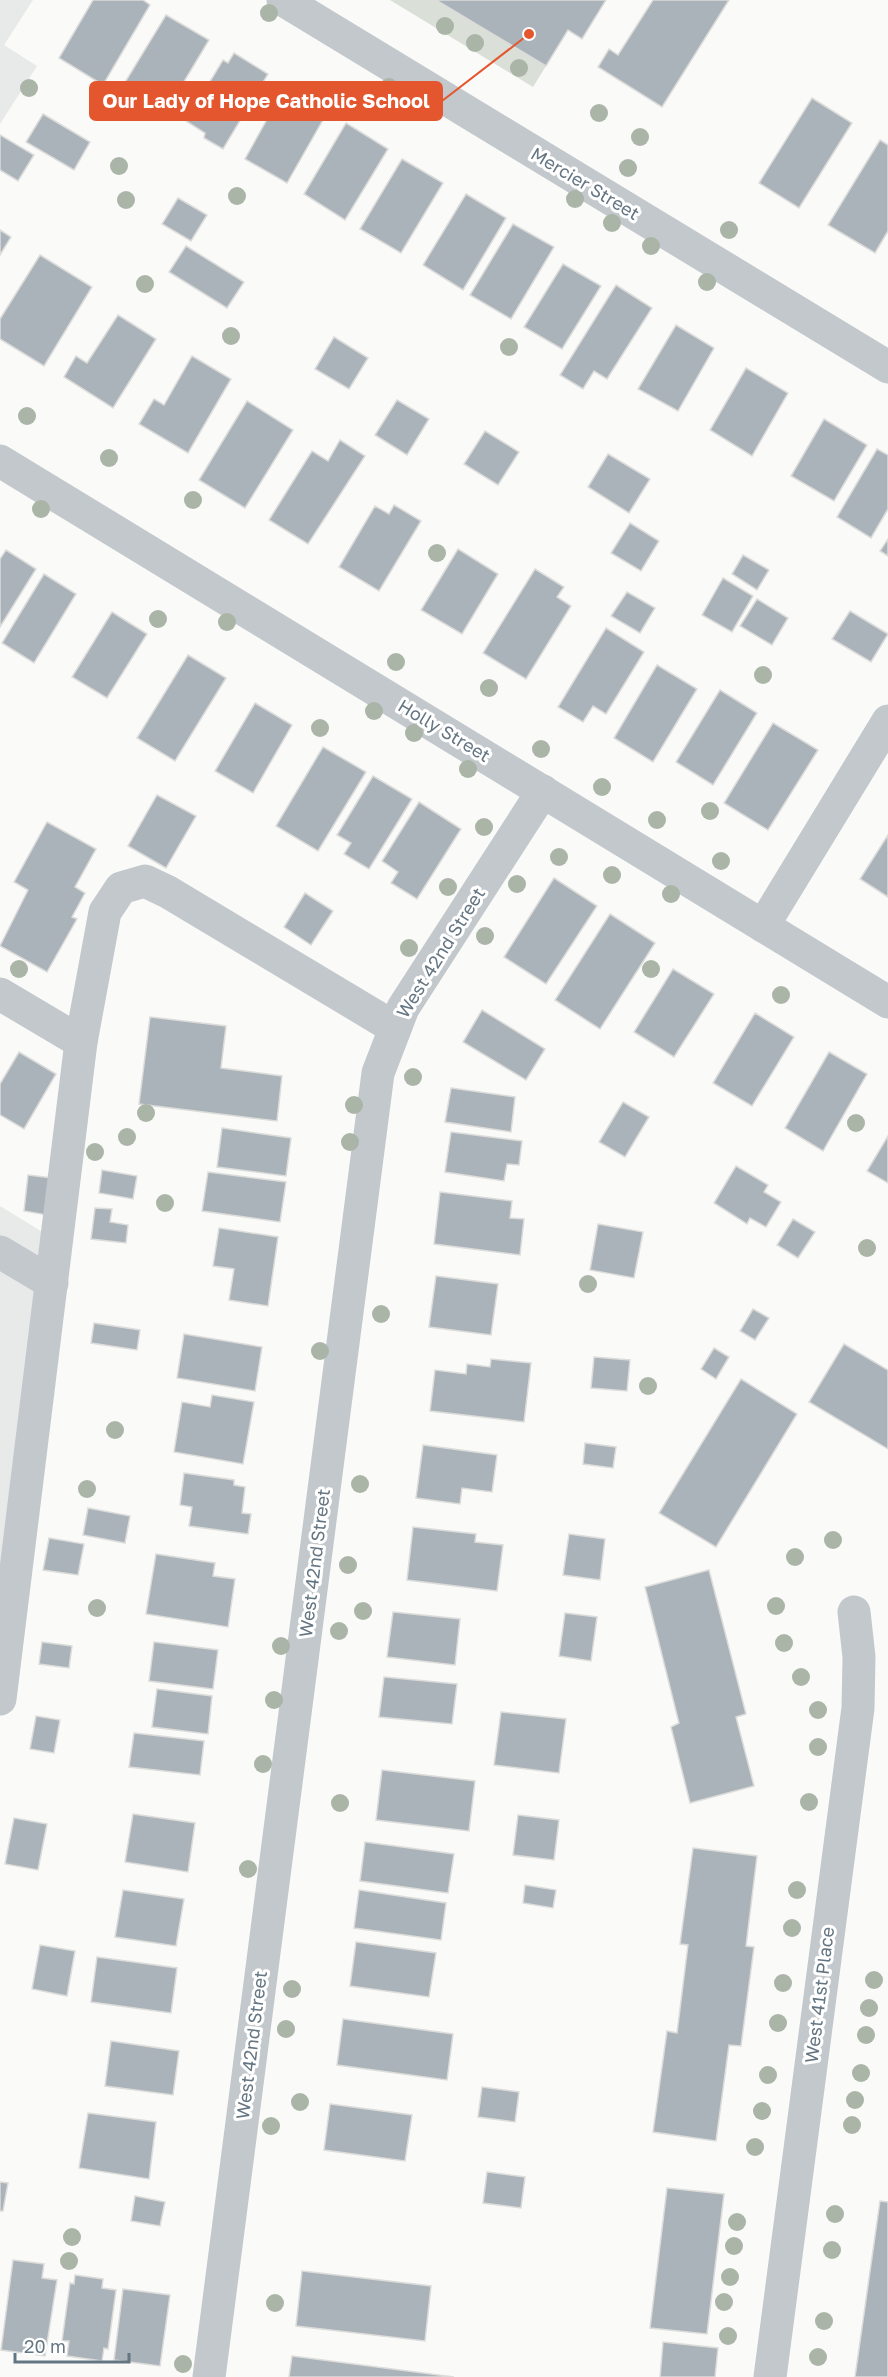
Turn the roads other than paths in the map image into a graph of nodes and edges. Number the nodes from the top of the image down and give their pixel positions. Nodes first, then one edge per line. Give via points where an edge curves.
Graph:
1 (283, 0) edge
2 (888, 367) edge
3 (0, 461) edge
4 (888, 721) edge
5 (543, 792) junction
6 (763, 926) junction
7 (0, 994) edge
8 (888, 1002) edge
9 (395, 1028) junction
10 (81, 1042) junction
11 (0, 1252) edge
12 (52, 1283) junction
13 (854, 1612) dead end
14 (0, 1699) edge
15 (209, 2377) edge
16 (770, 2377) edge

1 - 2 street, Mercier Street
3 - 5 street, Holly Street
4 - 6 street
5 - 6 street, Holly Street
5 - 9 street, West 42nd Street via 403,1008
6 - 8 street, Holly Street
7 - 10 street
9 - 10 street via 145,881 121,888 105,912
9 - 15 street, West 42nd Street via 378,1073
10 - 12 street
11 - 12 street
12 - 14 street
13 - 16 street, West 41st Place via 859,1657 858,1708

